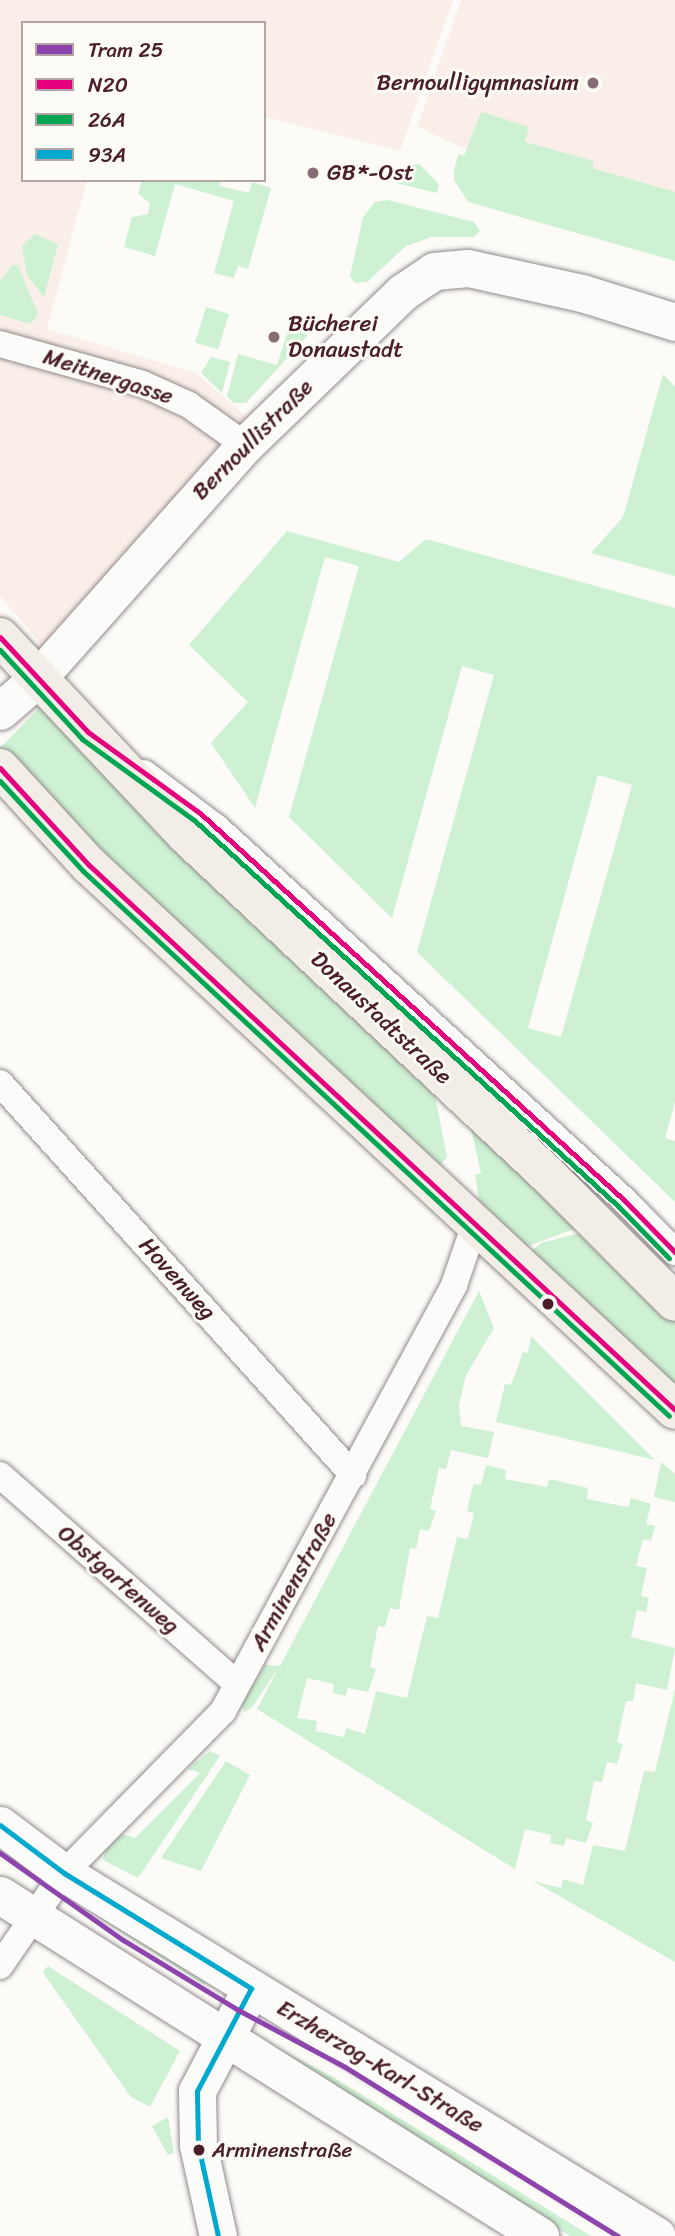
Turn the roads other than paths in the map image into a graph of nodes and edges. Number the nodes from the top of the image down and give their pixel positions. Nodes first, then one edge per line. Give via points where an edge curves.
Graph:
1 (675, 322) edge
2 (0, 344) edge
3 (245, 445) junction
4 (0, 637) edge
5 (37, 679) junction
6 (0, 710) edge
7 (88, 732) junction
8 (0, 768) edge
9 (0, 1083) edge
10 (474, 1224) junction
11 (675, 1252) edge
12 (675, 1302) edge
13 (675, 1410) edge
14 (0, 1475) edge
15 (353, 1475) junction
16 (237, 1684) junction
17 (0, 1825) edge
18 (64, 1873) junction
19 (0, 1895) edge
20 (32, 1915) junction
21 (0, 1966) edge
22 (251, 1988) junction
23 (224, 2036) junction
24 (218, 2236) edge
25 (540, 2236) edge
26 (657, 2236) edge

1 - 3 main road, Bernoullistraße via 582,293 468,268 434,271 403,292
2 - 3 street, Meitnergasse via 143,384 189,405
3 - 5 main road, Bernoullistraße
4 - 5 main road, Donaustadtstraße
5 - 6 main road, Bernoullistraße
5 - 7 main road, Donaustadtstraße
7 - 11 street, Donaustadtstraße via 200,813 624,1200
7 - 12 main road, Donaustadtstraße via 187,836 546,1173
8 - 10 main road via 89,865
9 - 15 street, Hovenweg
10 - 13 main road
10 - 15 street, Arminenstraße via 454,1286
14 - 16 street, Obstgartenweg
15 - 16 street, Arminenstraße
16 - 18 street, Arminenstraße via 223,1711
17 - 18 main road, Erzherzog-Karl-Straße
18 - 20 street, Arminenstraße
18 - 22 main road, Erzherzog-Karl-Straße
19 - 20 main road
20 - 21 street, Arminenstraße
20 - 23 main road
22 - 23 main road
22 - 26 main road, Erzherzog-Karl-Straße
23 - 24 main road via 197,2091 195,2118
23 - 25 main road

